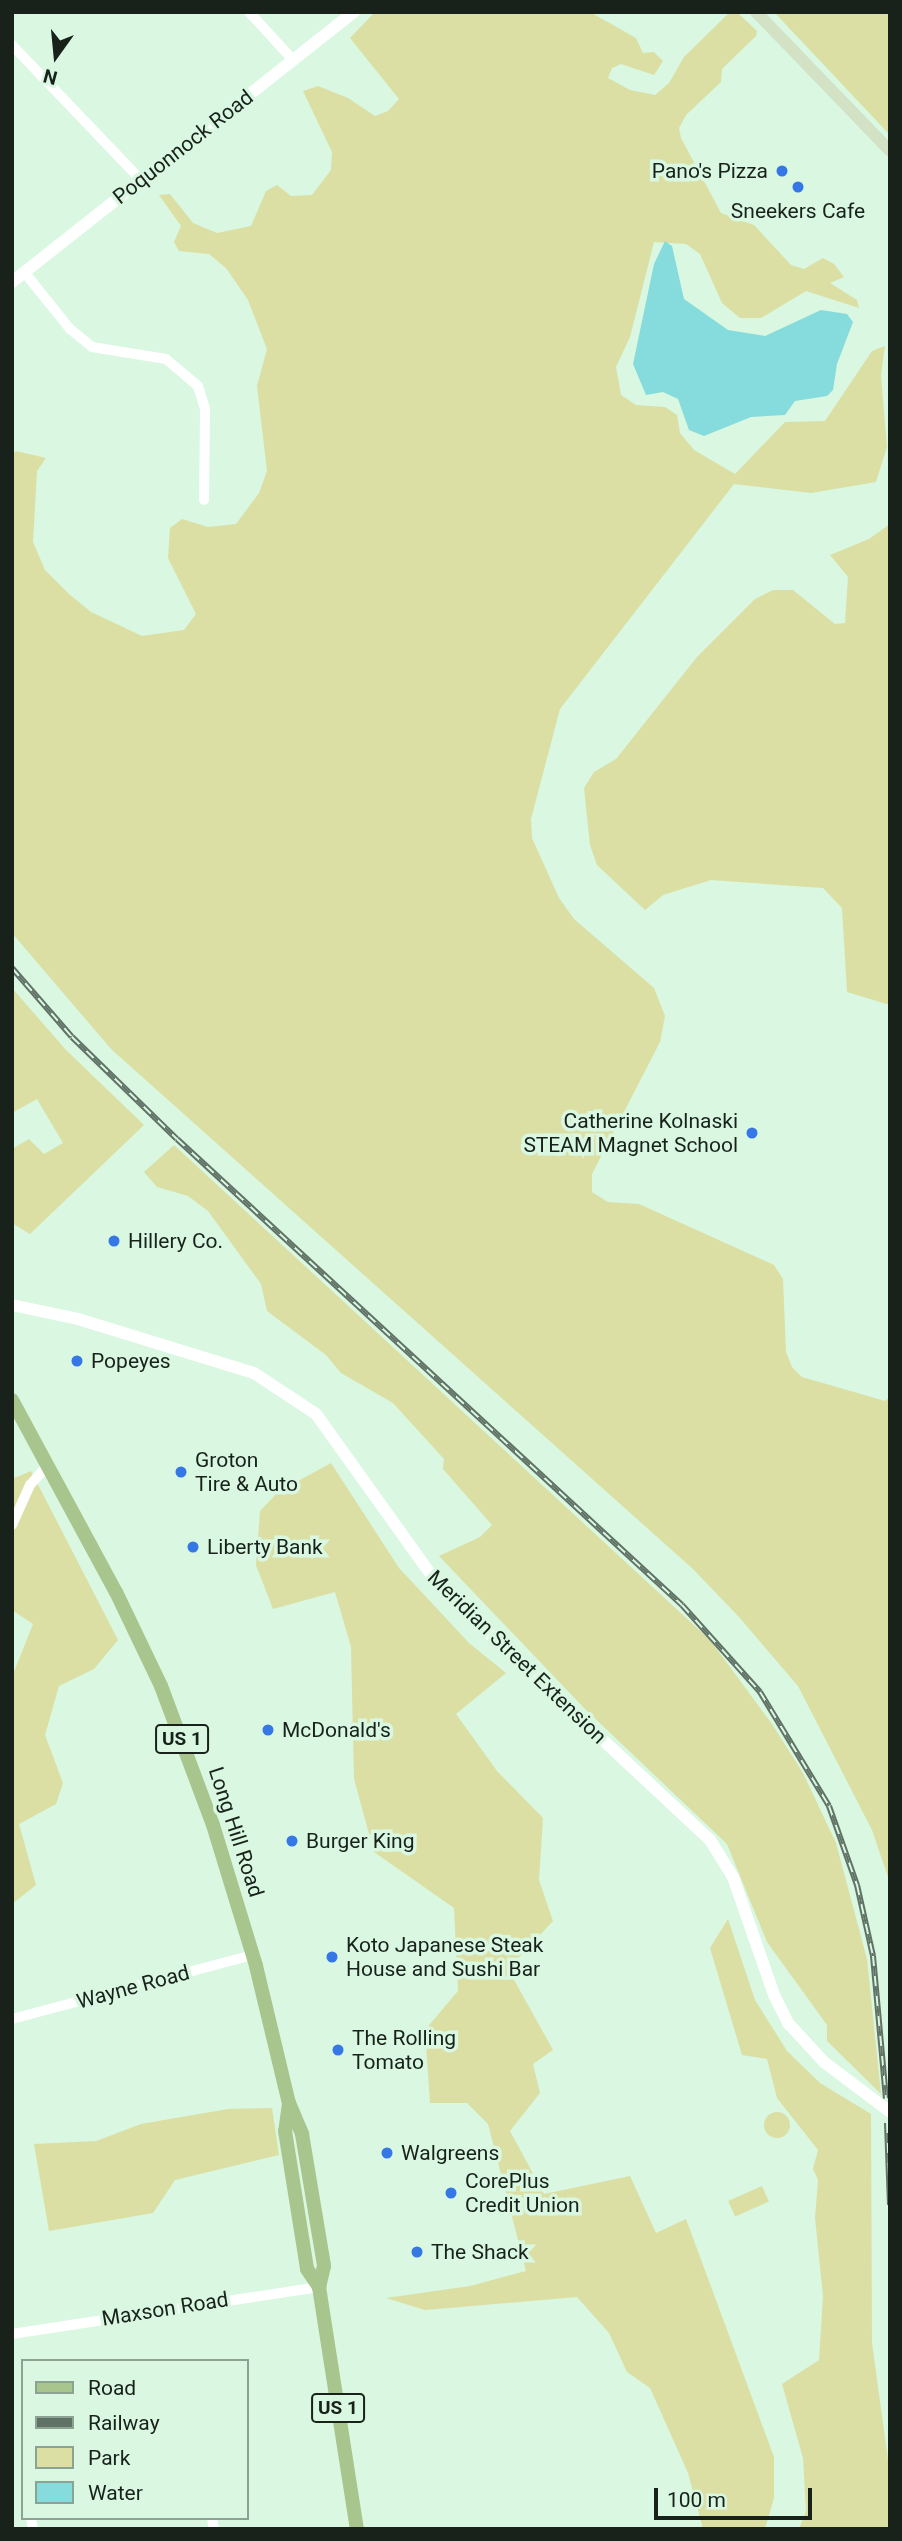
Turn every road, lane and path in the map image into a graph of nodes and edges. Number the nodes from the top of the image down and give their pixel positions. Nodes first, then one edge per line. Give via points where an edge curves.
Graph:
1 (249, 12) edge
2 (354, 12) edge
3 (756, 12) edge
4 (12, 45) edge
5 (293, 60) junction
6 (890, 151) edge
7 (141, 180) junction
8 (25, 273) junction
9 (12, 282) edge
10 (204, 500) dead end
11 (12, 1305) edge
12 (12, 1400) edge
13 (47, 1466) junction
14 (12, 1525) edge
15 (253, 1955) junction
16 (12, 2019) edge
17 (890, 2112) edge
18 (318, 2287) junction
19 (12, 2334) edge
20 (357, 2529) edge

1 - 5 street
2 - 5 street, Poquonnock Road
3 - 6 main road
4 - 7 street
5 - 7 street, Poquonnock Road
7 - 8 street, Poquonnock Road
8 - 9 street, Poquonnock Road
8 - 10 street via 70,329 92,347 166,359 198,386 205,409
11 - 17 street, Meridian Street Extension via 78,1319 254,1373 316,1414 442,1590 710,1840 733,1877 769,1983 789,2024 824,2062
12 - 13 main road, Long Hill Road / US 1
13 - 14 street via 30,1486
13 - 15 main road, Long Hill Road / US 1 via 161,1686 213,1825
15 - 16 street, Wayne Road
15 - 18 main road, Long Hill Road / US 1 via 289,2103 285,2131 307,2269
18 - 19 street, Maxson Road
18 - 20 main road, Long Hill Road / US 1

